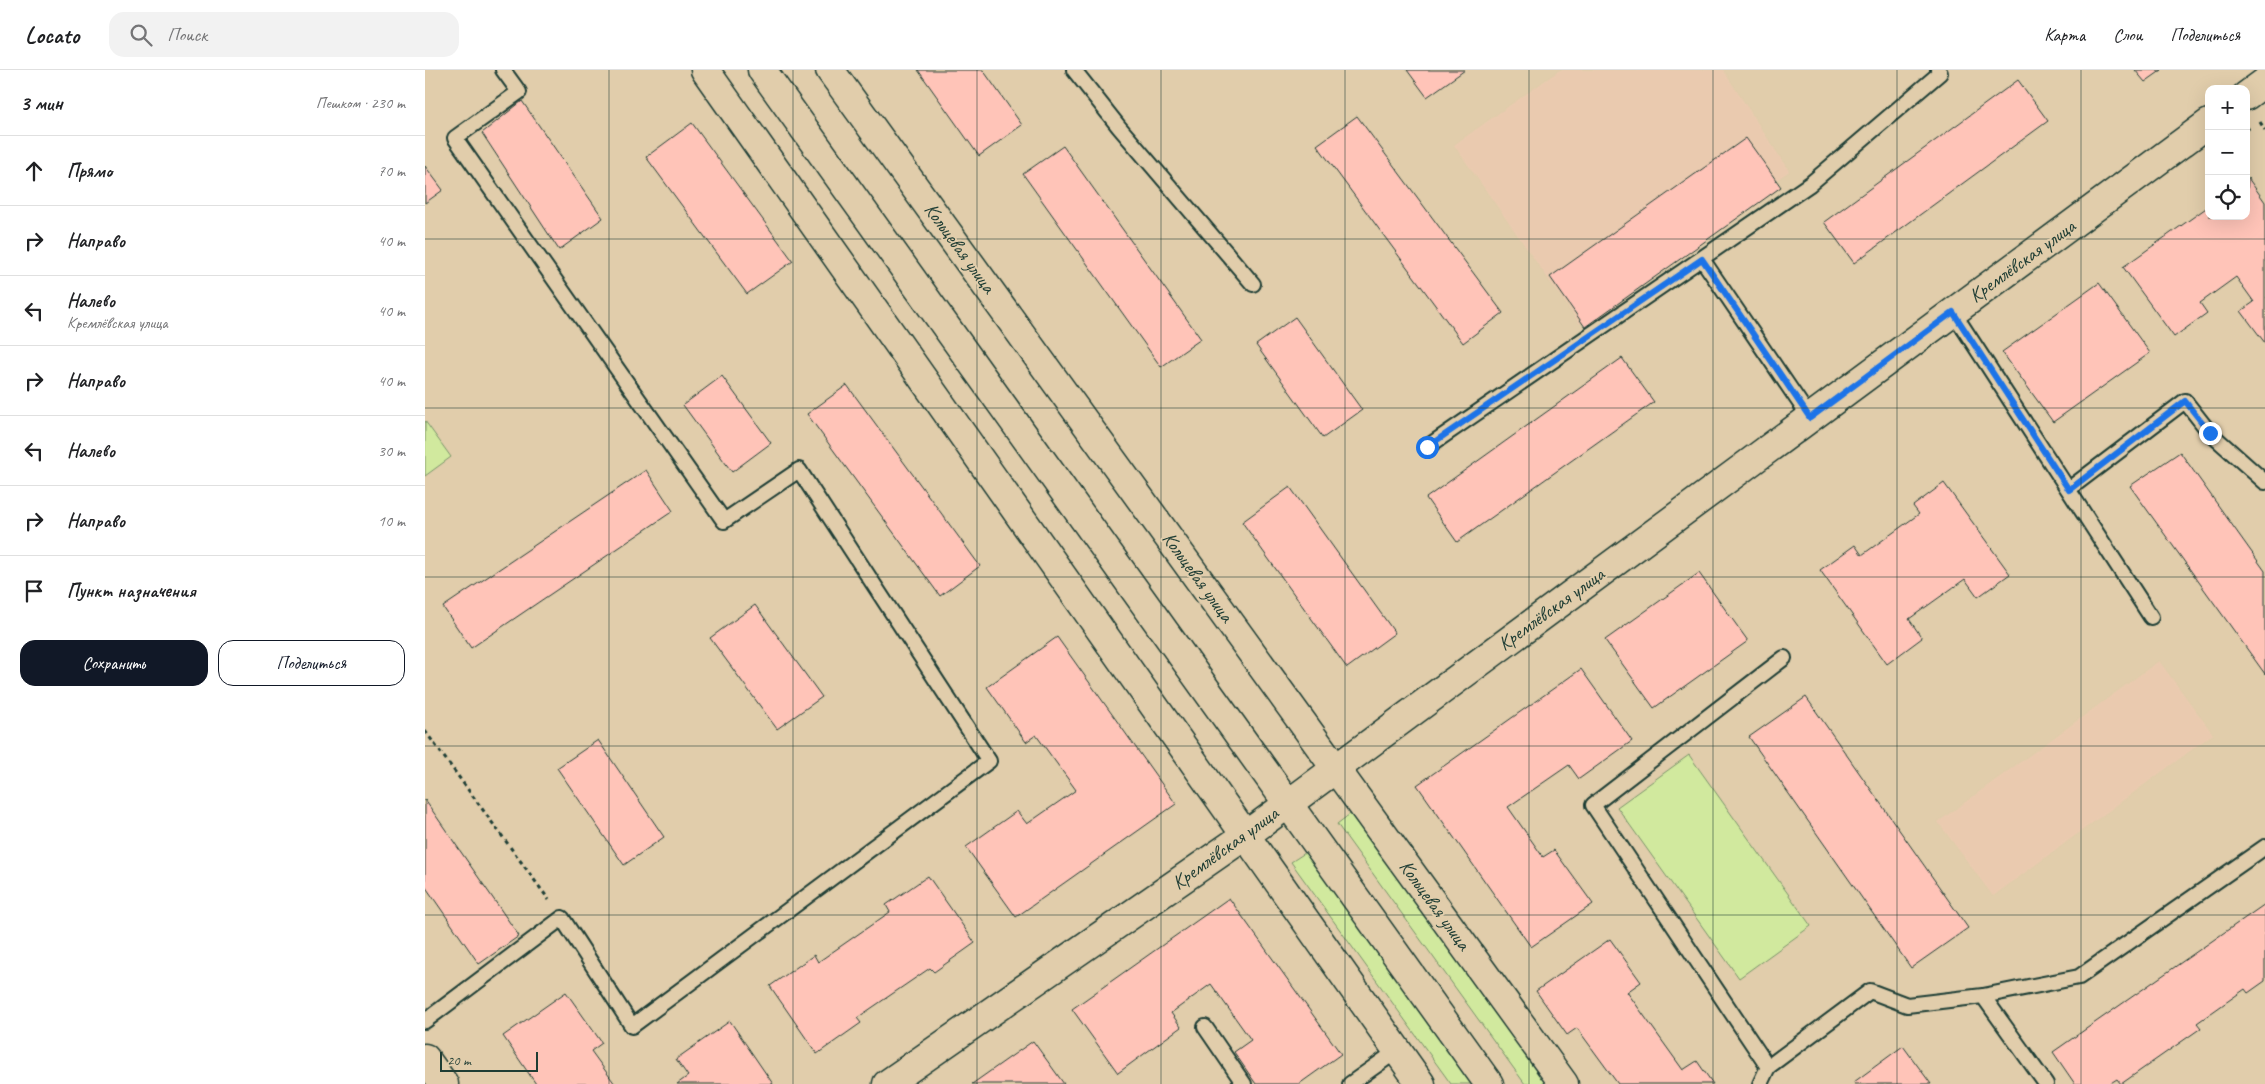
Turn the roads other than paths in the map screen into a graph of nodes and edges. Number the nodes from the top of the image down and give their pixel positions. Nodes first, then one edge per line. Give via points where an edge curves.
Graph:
1 (503, 70) edge
2 (705, 70) edge
3 (762, 70) edge
4 (830, 70) edge
5 (1074, 70) edge
6 (1938, 70) edge
7 (2265, 82) edge
8 (2250, 93) edge
9 (2205, 126) edge
10 (1702, 259) junction
11 (1253, 284) dead end
12 (1953, 312) junction
13 (1810, 418) junction
14 (1427, 447) dead end
15 (2265, 482) edge
16 (2069, 490) junction
17 (2151, 617) dead end
18 (1784, 658) dead end
19 (1336, 768) junction
20 (1287, 803) junction
21 (1246, 835) junction
22 (2265, 847) edge
23 (1983, 996) junction
24 (425, 1021) edge
25 (1205, 1027) dead end
26 (1398, 1050) junction
27 (425, 1058) edge
28 (1768, 1067) junction
29 (444, 1084) edge
30 (887, 1084) edge
31 (1244, 1084) edge
32 (1351, 1084) edge
33 (1421, 1084) edge
34 (1489, 1084) edge
35 (1564, 1084) edge
36 (1760, 1084) edge
37 (2046, 1084) edge

1 - 24 lane via 519,92 455,138 724,521 799,470 989,761 633,1026 562,918
2 - 21 street
3 - 20 street
4 - 19 street, Кольцевая улица
5 - 11 lane
6 - 10 lane via 1940,73 1810,184
7 - 8 street
9 - 12 street, Кремлёвская улица
10 - 13 lane
10 - 14 lane
12 - 13 street, Кремлёвская улица
12 - 16 lane
13 - 19 street, Кремлёвская улица
15 - 16 lane via 2210,433 2185,401
16 - 17 lane
18 - 28 lane via 1593,805
19 - 20 street, Кремлёвская улица
19 - 35 street, Кольцевая улица
20 - 21 street, Кремлёвская улица
20 - 34 street
21 - 26 street
21 - 30 street, Кремлёвская улица
22 - 23 lane via 2079,977
23 - 28 lane via 1907,1005 1870,991
23 - 37 lane
25 - 31 lane
26 - 32 lane
26 - 33 street
27 - 29 street
28 - 36 lane

